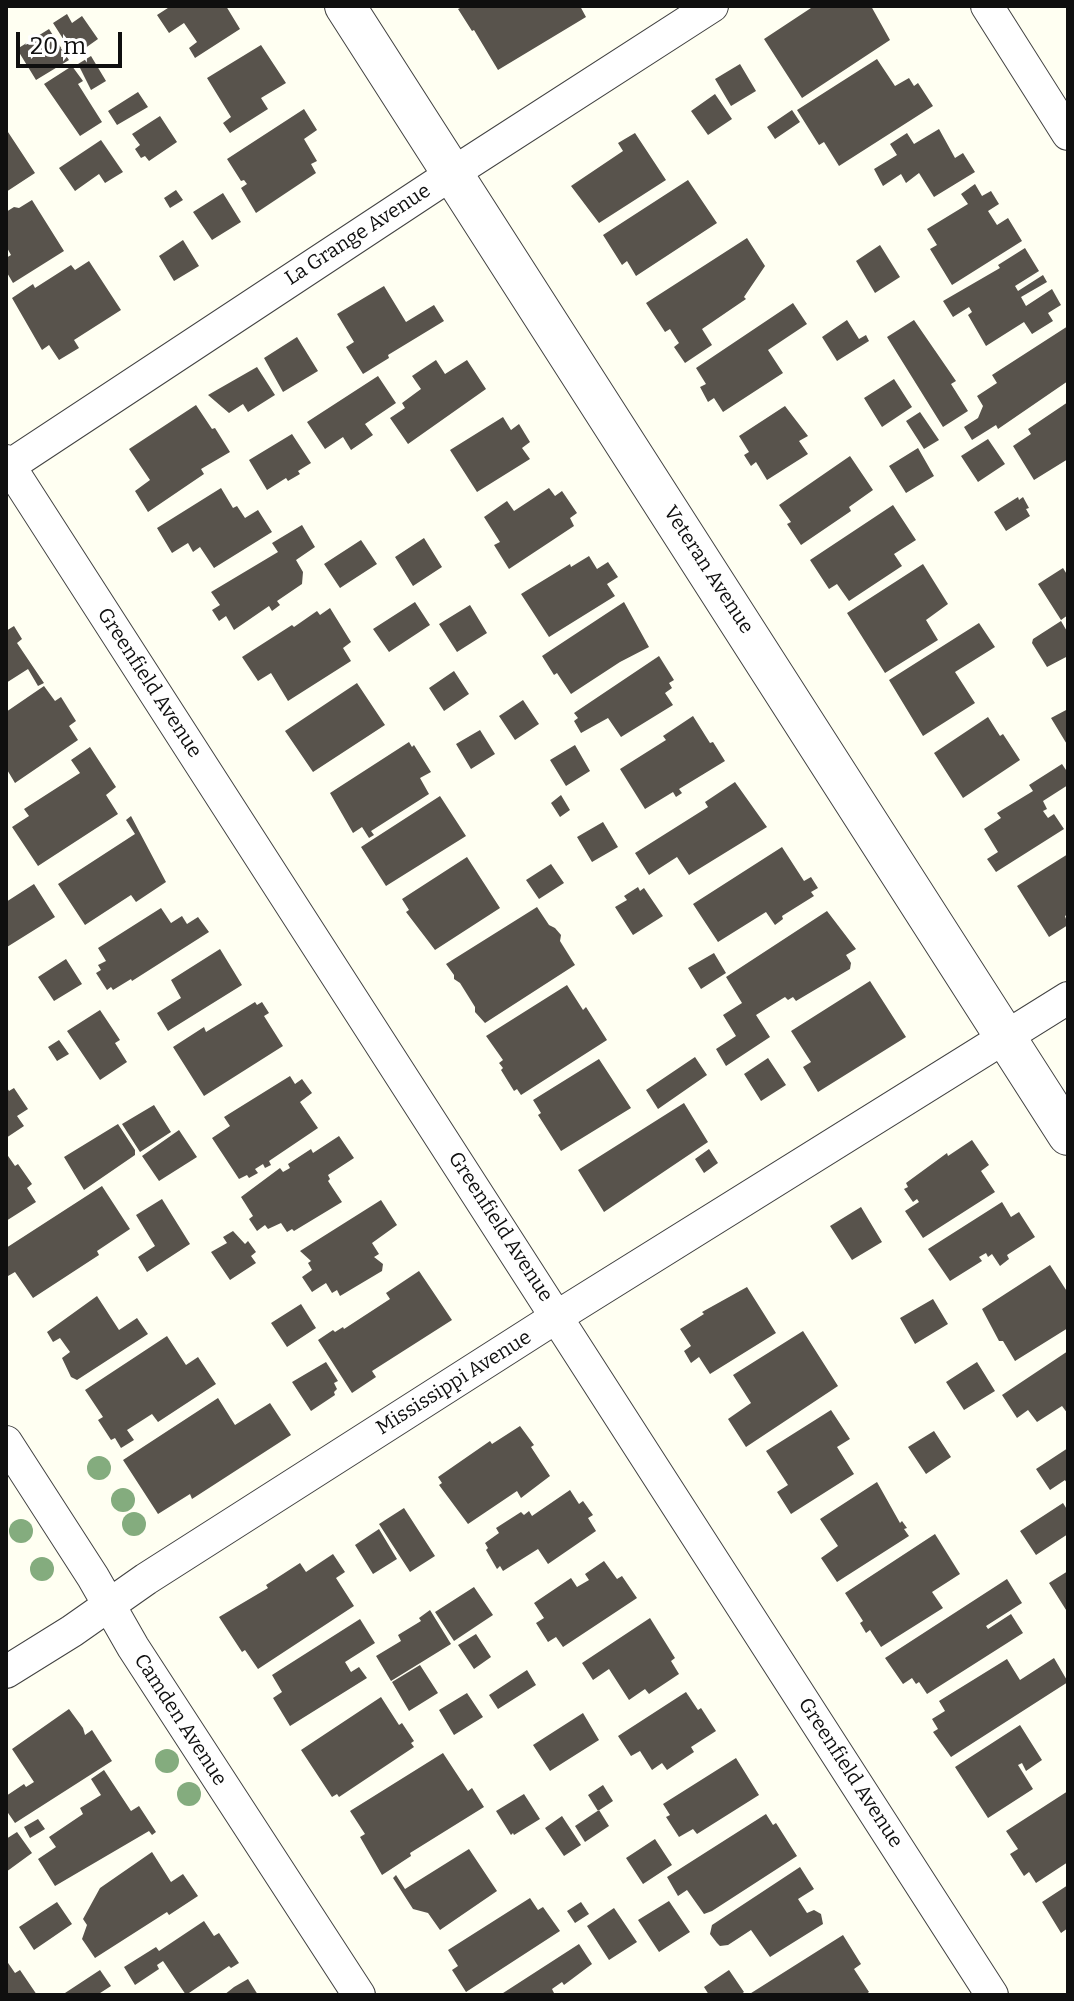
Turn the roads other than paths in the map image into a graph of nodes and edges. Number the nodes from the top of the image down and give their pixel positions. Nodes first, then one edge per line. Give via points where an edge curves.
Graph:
1 (345, 6) edge
2 (712, 6) edge
3 (987, 6) edge
4 (1068, 134) edge
5 (453, 173) junction
6 (7, 465) edge
7 (1068, 998) edge
8 (1006, 1039) junction
9 (1068, 1135) edge
10 (558, 1316) junction
11 (6, 1442) edge
12 (109, 1603) junction
13 (6, 1672) edge
14 (359, 1995) edge
15 (992, 1995) edge

1 - 5 street, Veteran Avenue
2 - 5 street, La Grange Avenue
3 - 4 street
5 - 6 street, La Grange Avenue
5 - 8 street, Veteran Avenue
6 - 10 street, Greenfield Avenue
7 - 8 street, Mississippi Avenue
8 - 9 street, Veteran Avenue
8 - 10 street, Mississippi Avenue
10 - 12 street, Mississippi Avenue
10 - 15 street, Greenfield Avenue
11 - 12 street, Camden Avenue
12 - 13 street, Mississippi Avenue
12 - 14 street, Camden Avenue

